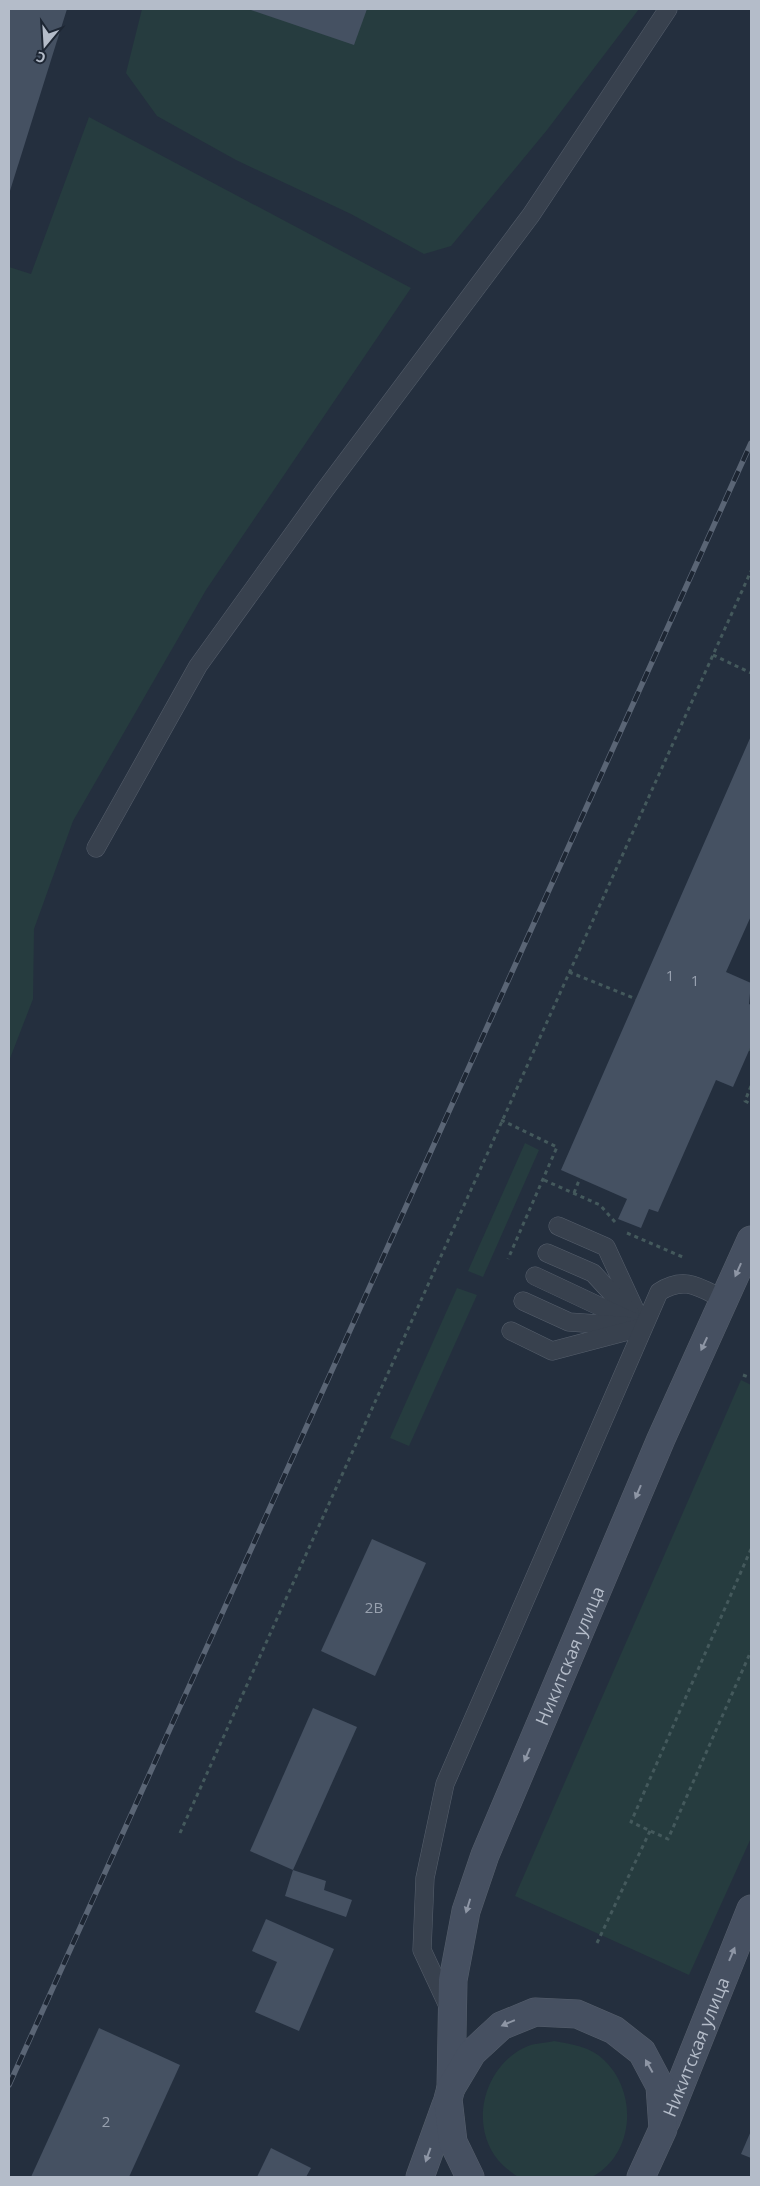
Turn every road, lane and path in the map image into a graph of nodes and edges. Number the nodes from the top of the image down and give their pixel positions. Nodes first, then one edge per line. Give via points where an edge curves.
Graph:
1 (668, 9) edge
2 (751, 571) edge
3 (713, 655) junction
4 (751, 673) edge
5 (96, 848) dead end
6 (569, 972) junction
7 (636, 999) dead end
8 (751, 1086) edge
9 (751, 1104) edge
10 (501, 1120) junction
11 (580, 1178) dead end
12 (544, 1180) junction
13 (574, 1193) junction
14 (616, 1224) dead end
15 (558, 1226) dead end
16 (621, 1230) dead end
17 (751, 1240) edge
18 (548, 1253) dead end
19 (508, 1259) dead end
20 (694, 1262) dead end
21 (535, 1276) dead end
22 (725, 1300) junction
23 (523, 1301) dead end
24 (642, 1327) junction
25 (511, 1331) dead end
26 (742, 1375) dead end
27 (751, 1378) edge
28 (751, 1549) edge
29 (751, 1652) edge
30 (650, 1831) junction
31 (180, 1833) dead end
32 (751, 1909) edge
33 (598, 1943) dead end
34 (451, 2013) junction
35 (449, 2094) junction
36 (663, 2129) junction
37 (420, 2177) edge
38 (470, 2177) edge
39 (641, 2177) edge

1 - 5 lane via 531,215 324,491 198,666
2 - 3 path
3 - 4 path
3 - 6 path
6 - 7 path
6 - 10 path
8 - 9 path via 745,1101
10 - 12 path via 557,1147
10 - 31 path
11 - 13 path
12 - 13 path
12 - 19 path
13 - 14 path via 600,1205
15 - 24 lane via 606,1247
16 - 20 path
17 -> 22 main road, Никитская улица
18 - 24 lane via 594,1273
21 - 24 lane
22 - 24 lane via 686,1282 672,1284 660,1292
22 -> 34 main road, Никитская улица via 661,1439 485,1855 466,1911 453,1980
23 - 24 lane via 569,1322
24 - 25 lane via 552,1351
24 - 34 lane via 445,1784 426,1878 422,1950
26 - 27 path
28 - 30 path via 631,1822
29 - 30 path via 668,1839
30 - 33 path
36 -> 32 main road, Никитская улица
34 - 35 main road, Никитская улица
36 -> 35 main road via 660,2086 642,2052 614,2030 577,2014 536,2012 501,2026 472,2053
35 -> 37 main road, Никитская улица
35 - 38 main road via 453,2142
36 - 39 main road, Никитская улица

